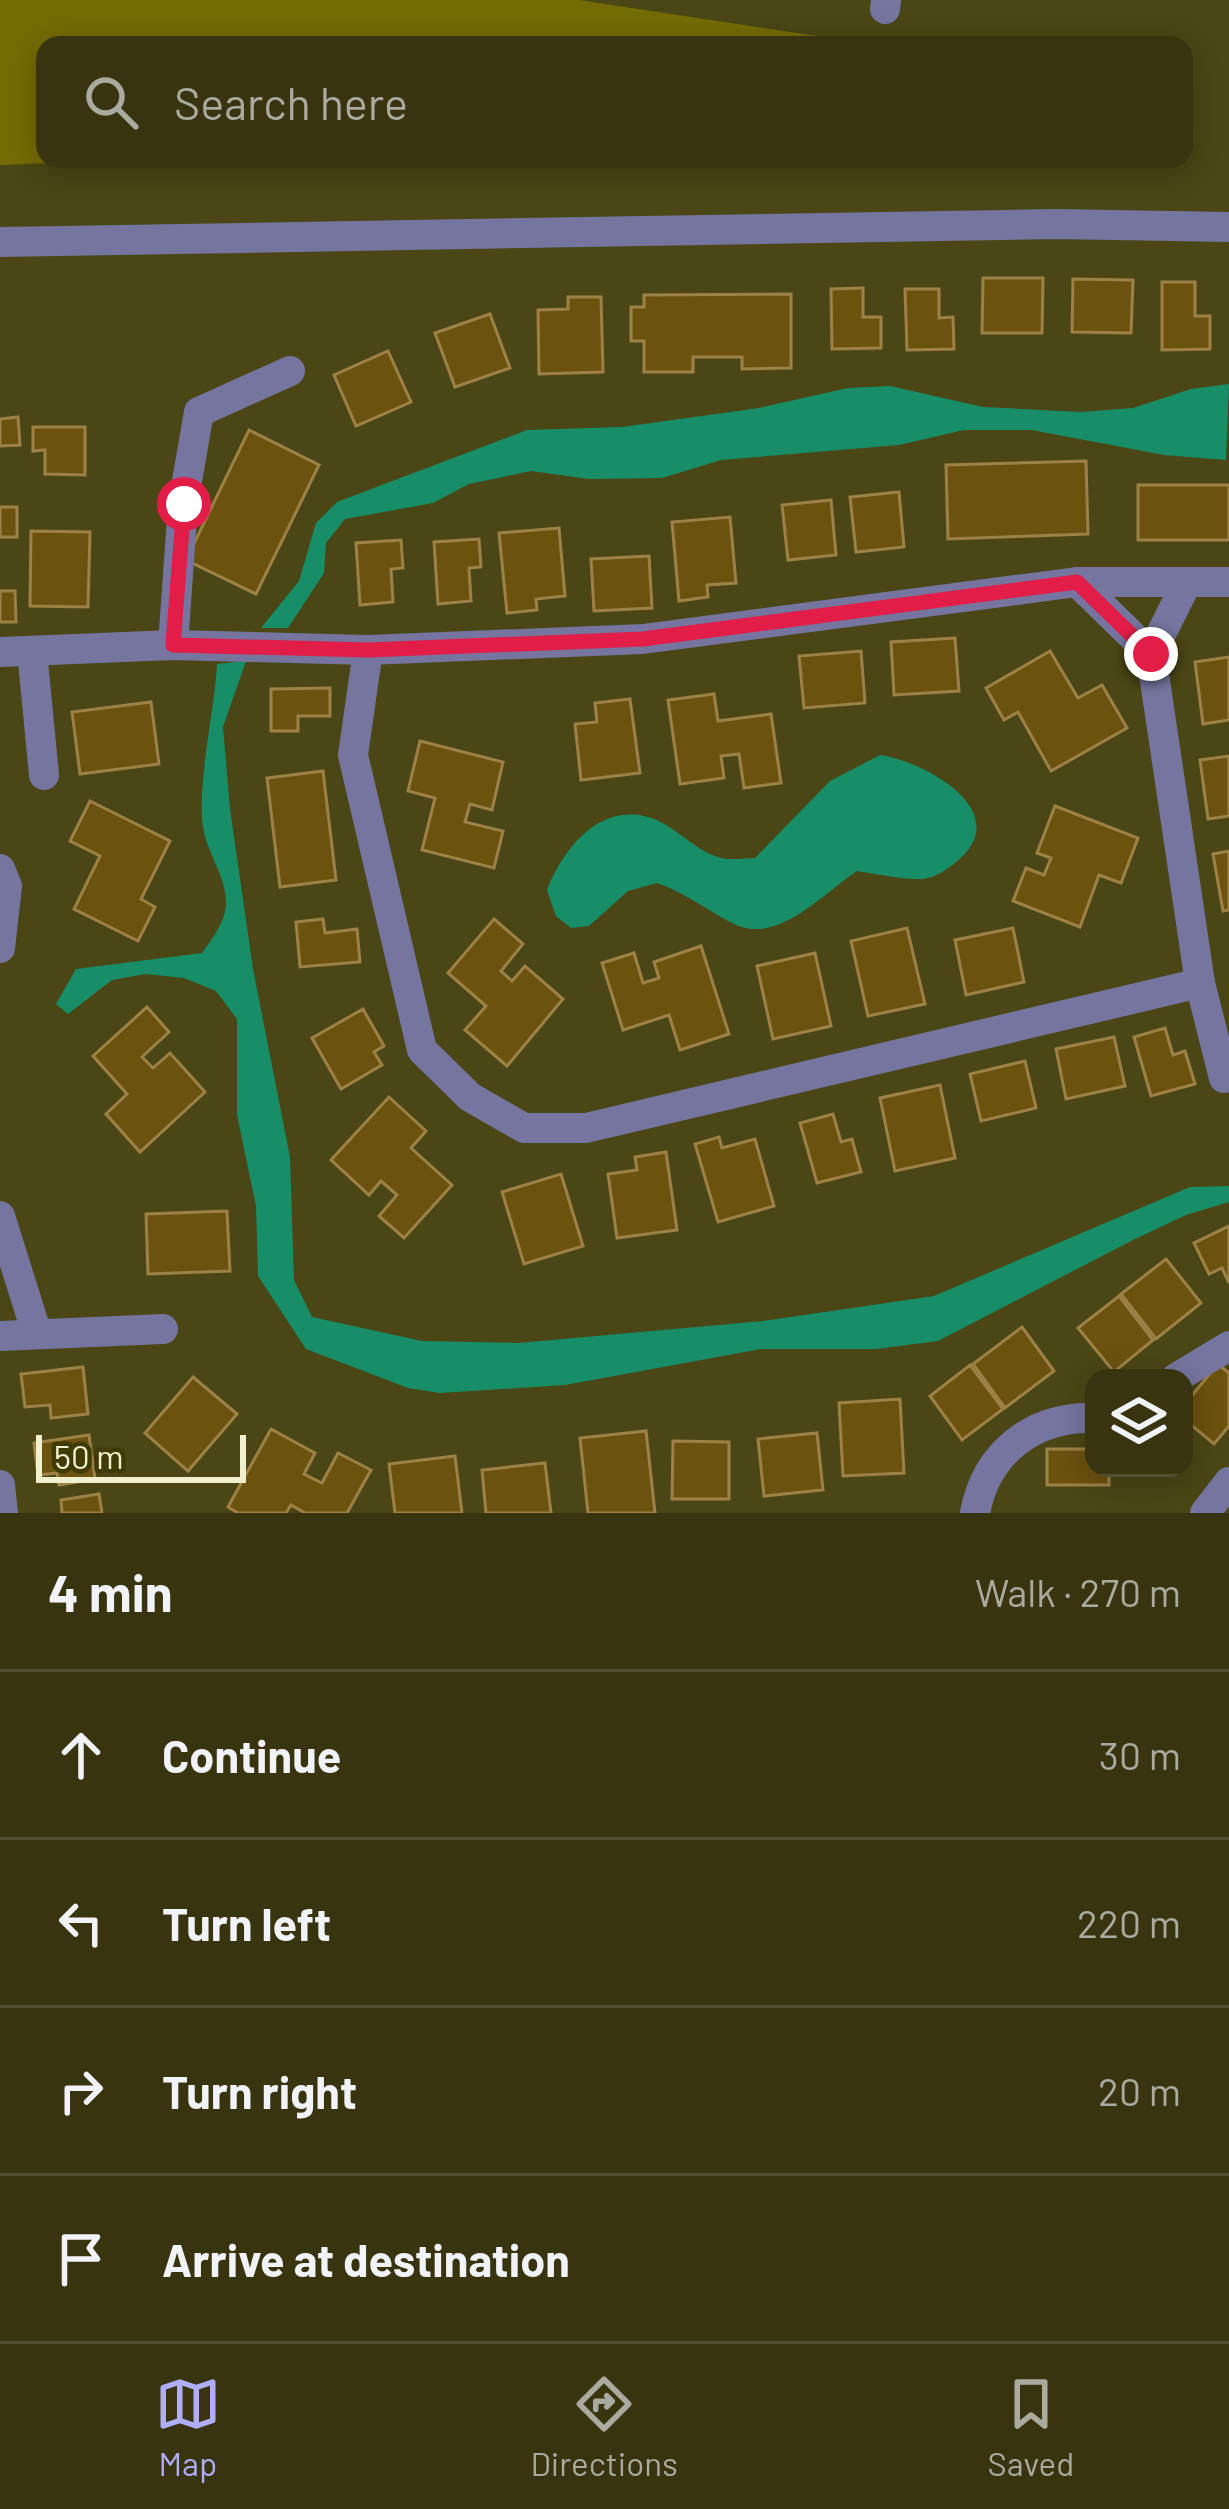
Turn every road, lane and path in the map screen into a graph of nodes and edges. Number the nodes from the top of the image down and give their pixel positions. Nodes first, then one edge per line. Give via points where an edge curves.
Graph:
1 (1229, 227) edge
2 (0, 242) edge
3 (290, 371) dead end
4 (1077, 582) junction
5 (1187, 582) junction
6 (1229, 582) edge
7 (173, 645) junction
8 (368, 650) junction
9 (32, 651) junction
10 (0, 652) edge
11 (1151, 654) junction
12 (44, 775) dead end
13 (0, 869) edge
14 (0, 947) edge
15 (1200, 983) junction
16 (1224, 1078) dead end
17 (0, 1216) edge
18 (163, 1329) dead end
19 (37, 1334) junction
20 (0, 1336) edge
21 (1229, 1346) edge
22 (1191, 1369) edge
23 (1085, 1419) edge
24 (1229, 1482) edge
25 (0, 1485) edge
26 (3, 1513) edge
27 (975, 1513) edge
28 (1204, 1513) edge

1 - 2 street
3 - 7 street via 199,412
4 - 5 street
4 - 8 street via 643,639
4 - 11 street
5 - 6 street
5 - 11 street
7 - 8 street
7 - 9 street
8 - 15 street via 353,755 422,1050 470,1097 524,1128 586,1128
9 - 10 street
9 - 12 street
11 - 15 street
13 - 14 street via 7,886
15 - 16 street
17 - 19 street
18 - 19 street
19 - 20 street
21 - 22 street
23 - 27 street via 1037,1426 1002,1452 980,1484
24 - 28 street
25 - 26 street

